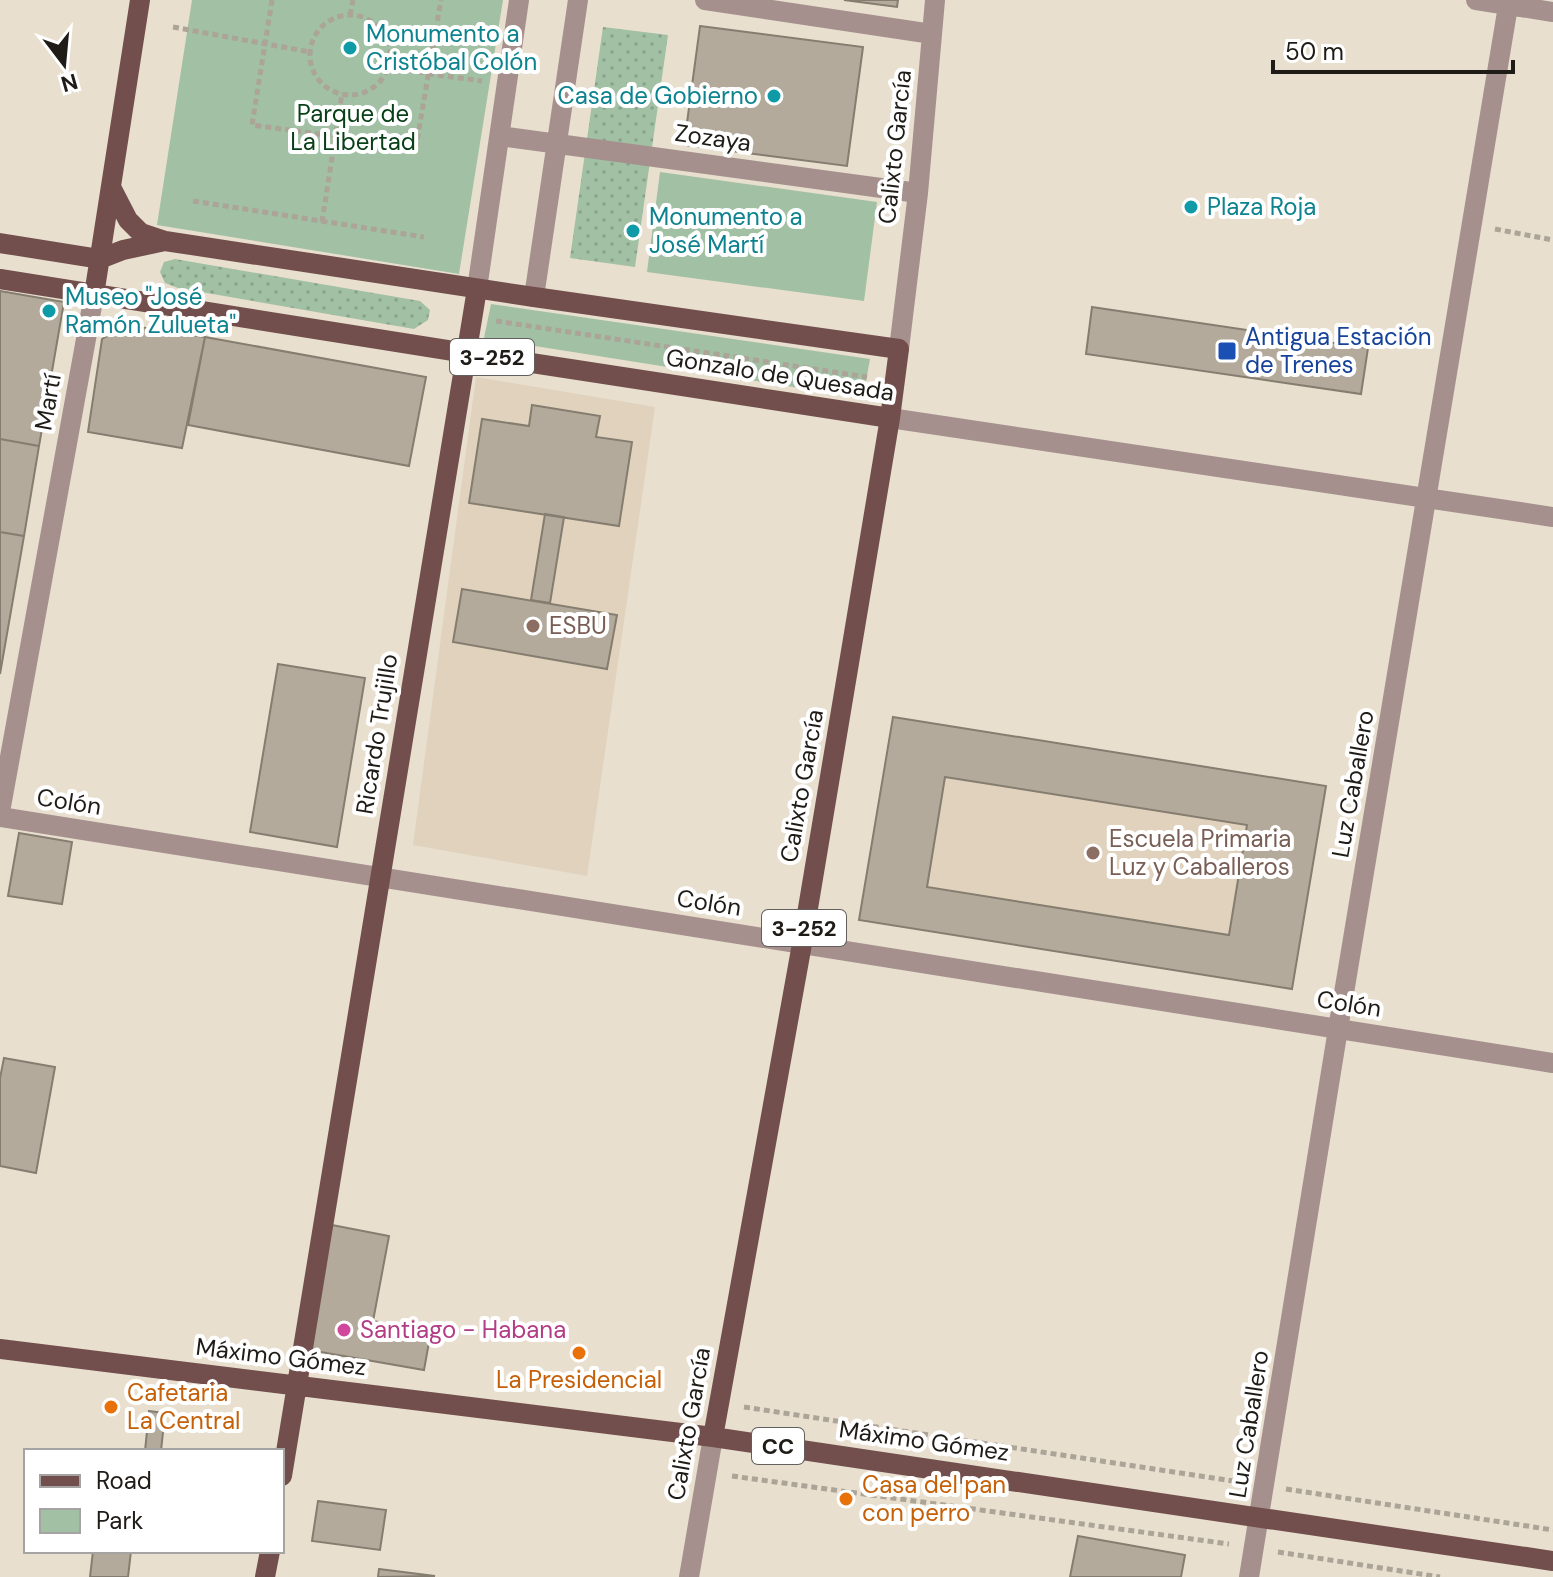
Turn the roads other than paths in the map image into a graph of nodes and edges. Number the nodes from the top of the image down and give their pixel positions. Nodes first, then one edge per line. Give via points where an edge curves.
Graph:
1 (140, 0) edge
2 (519, 0) edge
3 (578, 0) edge
4 (705, 0) edge
5 (935, 0) edge
6 (1476, 0) edge
7 (1509, 2) edge
8 (1553, 12) edge
9 (932, 34) junction
10 (500, 136) junction
11 (558, 143) junction
12 (111, 187) junction
13 (918, 193) junction
14 (165, 241) junction
15 (0, 243) edge
16 (100, 259) junction
17 (0, 279) edge
18 (477, 289) junction
19 (94, 295) junction
20 (534, 297) junction
21 (899, 349) junction
22 (466, 353) junction
23 (890, 418) junction
24 (1427, 499) junction
25 (1553, 517) edge
26 (0, 814) edge
27 (380, 877) junction
28 (802, 944) junction
29 (1338, 1029) junction
30 (1553, 1063) edge
31 (0, 1349) edge
32 (297, 1385) junction
33 (713, 1437) junction
34 (284, 1464) edge
35 (1260, 1516) junction
36 (270, 1553) edge
37 (1553, 1561) edge
38 (265, 1577) edge
39 (689, 1577) edge
40 (1249, 1577) edge

1 - 12 main road, Martí
2 - 10 street, Ricardo Trujillo
3 - 11 street
4 - 9 street
5 - 9 street, Calixto García
6 - 7 street
7 - 8 street
7 - 24 street, Luz Caballero
9 - 13 street, Calixto García
10 - 11 street, Zozaya
10 - 18 street, Ricardo Trujillo
11 - 13 street, Zozaya
11 - 20 street
12 - 14 main road via 141,233
12 - 16 main road, Martí
13 - 21 street, Calixto García
14 - 16 main road, Gonzalo de Quesada
14 - 18 main road, Gonzalo de Quesada
15 - 16 main road, Gonzalo de Quesada
16 - 19 main road, Martí
17 - 19 main road, Gonzalo de Quesada
18 - 20 main road, Gonzalo de Quesada
18 - 22 main road, Ricardo Trujillo
19 - 22 main road, Gonzalo de Quesada / 3-252
19 - 26 street, Martí
20 - 21 main road, Gonzalo de Quesada
21 - 23 main road, Calixto García / 3-252
22 - 23 main road, Gonzalo de Quesada / 3-252
22 - 27 main road, Ricardo Trujillo
23 - 24 street, Gonzalo de Quesada
23 - 28 main road, Calixto García / 3-252
24 - 25 street, Gonzalo de Quesada
24 - 29 street, Luz Caballero
26 - 27 street, Colón
27 - 28 street, Colón
27 - 32 main road, Ricardo Trujillo
28 - 29 street, Colón
28 - 33 main road, Calixto García / 3-252
29 - 30 street, Colón
29 - 35 street, Luz Caballero
31 - 32 main road, Máximo Gómez / CC
32 - 33 main road, Máximo Gómez / CC
32 - 34 main road, Ricardo Trujillo
33 - 35 main road, Máximo Gómez / CC
33 - 39 street, Calixto García
35 - 37 main road, Máximo Gómez / CC
35 - 40 street, Luz Caballero
36 - 38 main road

